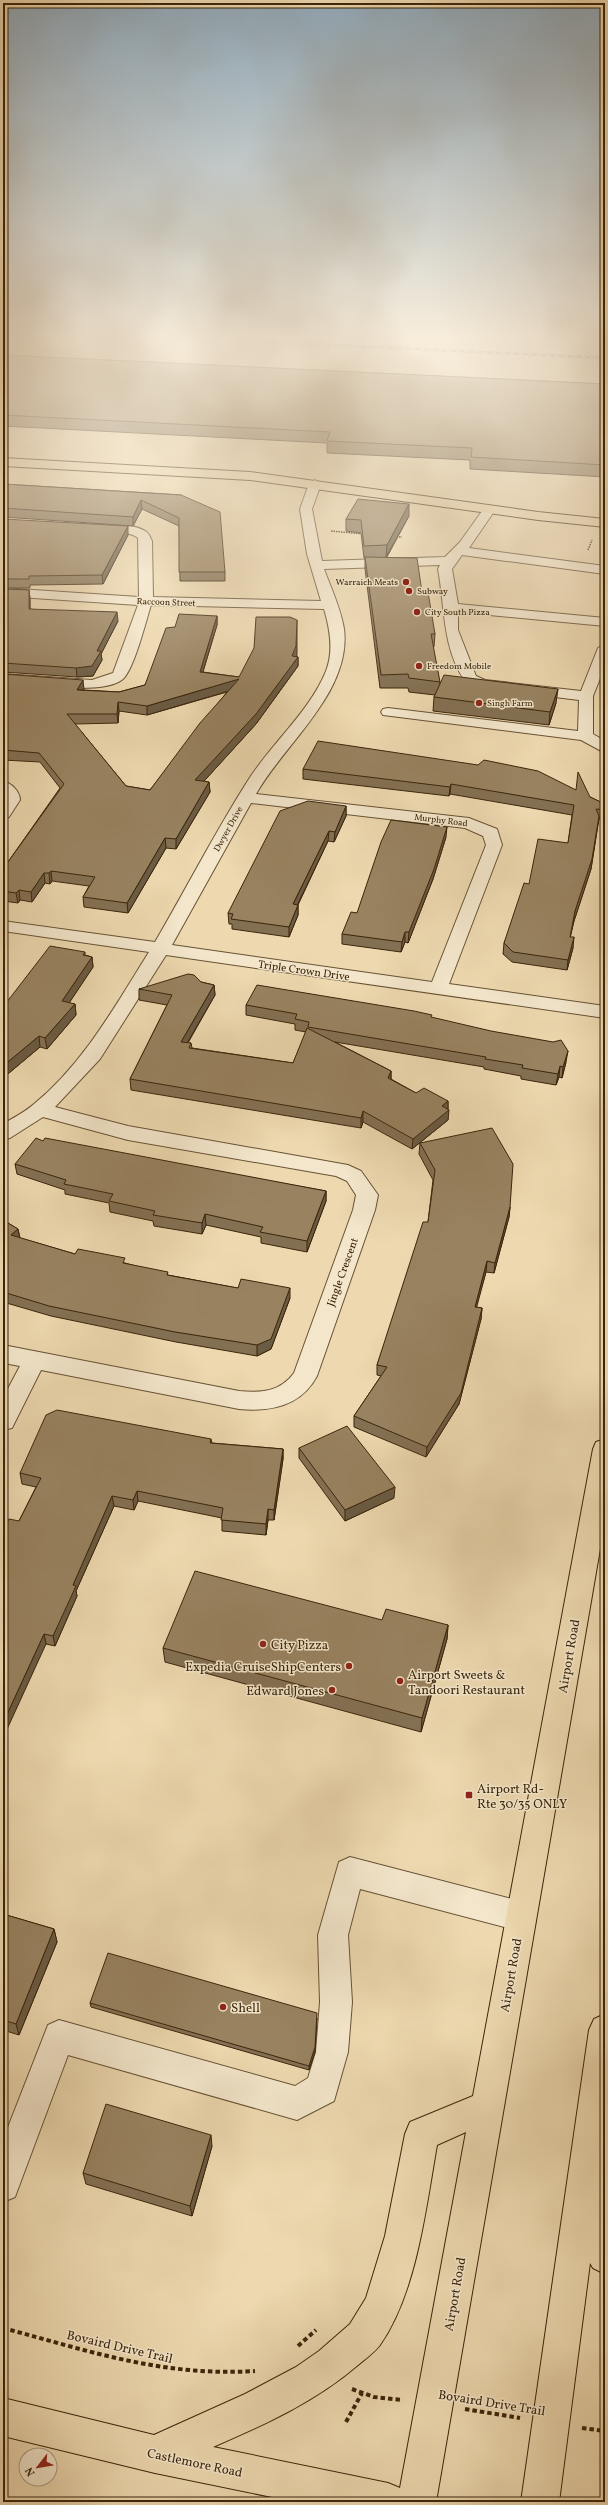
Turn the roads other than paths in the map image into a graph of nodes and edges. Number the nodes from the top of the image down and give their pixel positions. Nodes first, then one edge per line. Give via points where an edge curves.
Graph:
1 (3, 462) edge
2 (315, 484) junction
3 (489, 510) junction
4 (605, 523) edge
5 (82, 526) edge
6 (459, 551) junction
7 (448, 561) junction
8 (316, 565) junction
9 (605, 570) edge
10 (3, 592) edge
11 (146, 601) junction
12 (329, 605) junction
13 (451, 607) junction
14 (605, 622) edge
15 (605, 648) edge
16 (3, 678) edge
17 (586, 696) junction
18 (388, 712) dead end
19 (586, 736) junction
20 (605, 748) edge
21 (3, 786) edge
22 (246, 798) junction
23 (3, 814) edge
24 (3, 926) edge
25 (160, 950) junction
26 (438, 989) junction
27 (605, 1012) edge
28 (40, 1110) junction
29 (3, 1133) edge
30 (3, 1354) edge
31 (34, 1361) junction
32 (3, 1421) edge
33 (605, 1449) edge
34 (520, 1916) junction
35 (605, 2030) edge
36 (487, 2107) junction
37 (589, 2154) junction
38 (3, 2185) edge
39 (605, 2256) edge
40 (3, 2417) edge
41 (155, 2454) junction
42 (388, 2502) edge
43 (417, 2502) edge
44 (540, 2502) edge

1 - 2 main road via 250,476
2 - 3 main road
2 - 8 street, Dwyer Drive via 306,509
3 - 4 main road
3 - 6 street
5 - 11 street via 128,529 144,536
6 - 7 street
6 - 9 street
7 - 8 street
7 - 13 street via 445,570
8 - 12 street, Dwyer Drive
10 - 11 street, Raccoon Street
11 - 12 street, Raccoon Street
11 - 16 street via 123,669 113,679 92,684
12 - 22 street, Dwyer Drive via 337,628 338,644 338,659 333,672 318,698
13 - 14 street
13 - 17 street via 451,630 470,678 481,684
15 - 17 street
17 - 19 street
18 - 19 street
19 - 20 street
21 - 23 street via 12,795 12,800
22 - 25 street, Dwyer Drive
22 - 26 street, Murphy Road via 469,823 491,833 494,845
24 - 25 street, Triple Crown Drive
25 - 26 street, Triple Crown Drive
25 - 28 street, Dwyer Drive via 93,1056
26 - 27 street, Triple Crown Drive
28 - 29 street, Dwyer Drive
28 - 31 street, Jingle Crescent via 128,1133 341,1170 354,1176 367,1195 364,1210 305,1376 298,1387 286,1395 264,1401 239,1400
30 - 31 street, Jingle Crescent
31 - 32 street
33 - 34 main road, Airport Road
34 - 36 main road, Airport Road
34 - 38 street via 350,1872 333,1936 336,2002 332,2052 322,2089 297,2103 59,2036
35 - 37 main road
36 - 41 main road via 422,2134 402,2238 386,2296 368,2332 336,2362 280,2396
36 - 43 main road, Airport Road
37 - 39 main road
37 - 44 main road
40 - 41 main road, Castlemore Road
41 - 42 main road, Castlemore Road

